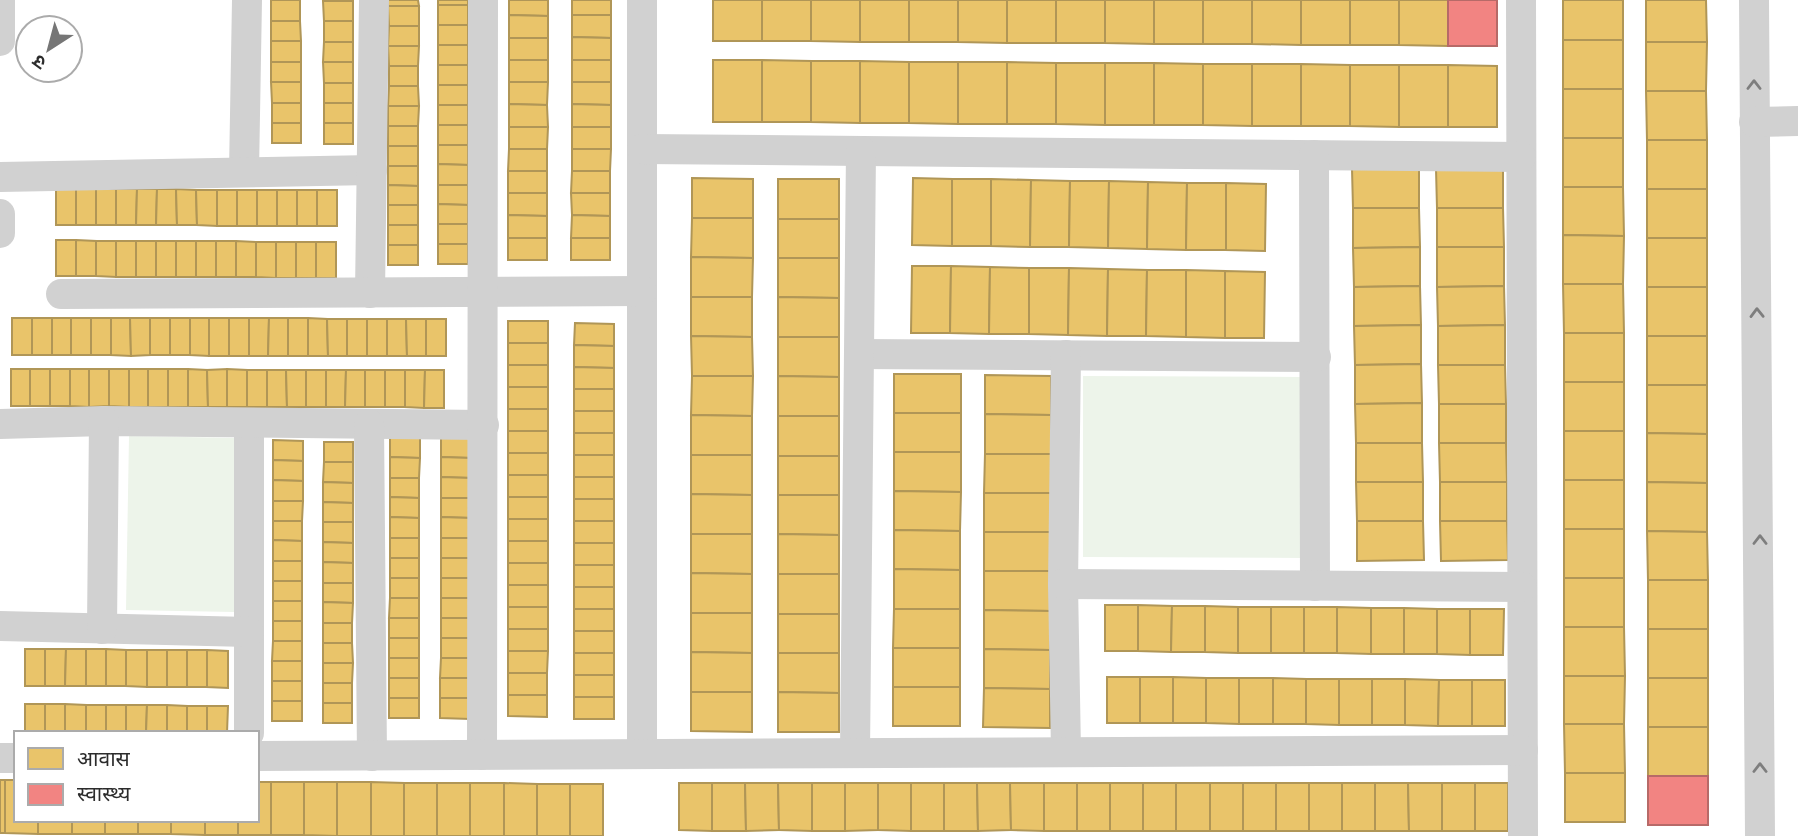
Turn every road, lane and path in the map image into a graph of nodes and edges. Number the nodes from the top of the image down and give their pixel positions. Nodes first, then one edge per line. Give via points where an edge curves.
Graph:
1 (0, 0) edge
2 (247, 0) edge
3 (374, 0) edge
4 (484, 0) edge
5 (642, 0) edge
6 (1521, 0) edge
7 (1754, 0) edge
8 (0, 41) edge
9 (1798, 121) edge
10 (1754, 122) junction
11 (642, 149) junction
12 (861, 151) junction
13 (1314, 155) junction
14 (1521, 157) junction
15 (372, 170) junction
16 (244, 172) junction
17 (0, 177) edge
18 (0, 214) edge
19 (0, 232) edge
20 (642, 291) junction
21 (482, 292) junction
22 (370, 293) junction
23 (61, 294) dead end
24 (859, 354) junction
25 (1066, 355) junction
26 (1316, 356) junction
27 (104, 421) junction
28 (249, 423) junction
29 (0, 424) edge
30 (369, 424) junction
31 (484, 425) junction
32 (1063, 584) junction
33 (1315, 586) junction
34 (1522, 587) junction
35 (0, 626) edge
36 (102, 629) junction
37 (249, 632) junction
38 (249, 731) edge
39 (1523, 750) junction
40 (1066, 752) junction
41 (855, 753) junction
42 (642, 754) junction
43 (482, 755) junction
44 (259, 756) edge
45 (372, 756) junction
46 (1523, 836) edge
47 (1760, 836) edge

1 - 8 street
2 - 16 street
3 - 15 street
4 - 21 street
5 - 11 street
6 - 14 street
10 -> 7 street
9 - 10 street
47 -> 10 street
11 - 12 street
11 - 20 street
12 - 13 street
12 - 24 street
13 - 14 street
13 - 26 street
14 - 34 street
15 - 16 street
15 - 22 street
16 - 17 street
18 - 19 street
20 - 21 street
20 - 42 street
21 - 22 street
21 - 31 street
22 - 23 street
24 - 25 street
24 - 41 street
25 - 26 street
25 - 32 street
26 - 33 street
27 - 28 street
27 - 29 street
27 - 36 street
28 - 30 street
28 - 37 street
30 - 31 street
30 - 45 street
31 - 43 street
32 - 33 street
32 - 40 street
33 - 34 street
34 - 39 street
35 - 36 street
36 - 37 street
37 - 38 street
39 - 40 street
39 - 46 street
40 - 41 street
41 - 42 street
42 - 43 street
43 - 45 street
44 - 45 street

